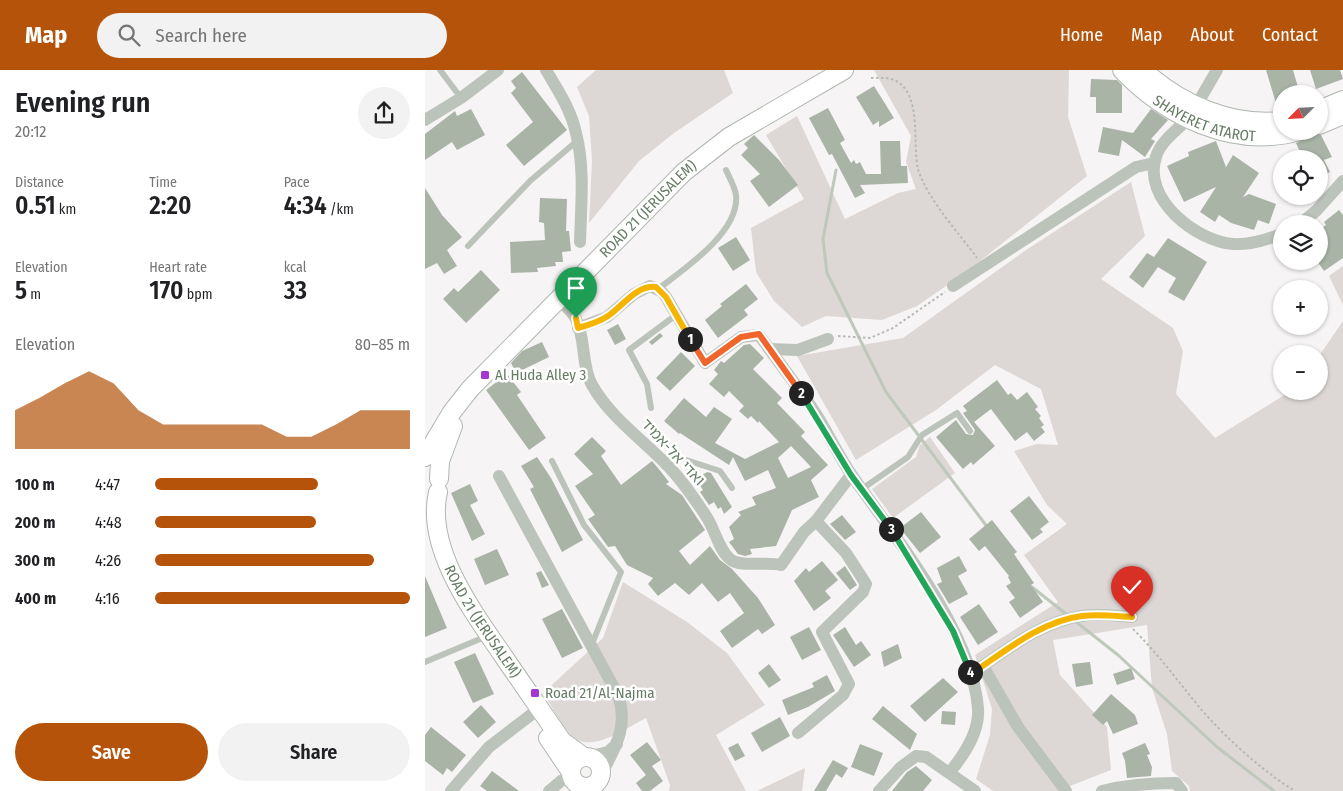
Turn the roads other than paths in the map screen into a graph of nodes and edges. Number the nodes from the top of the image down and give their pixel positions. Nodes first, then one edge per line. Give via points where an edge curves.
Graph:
1 (441, 70) edge
2 (498, 70) edge
3 (546, 70) edge
4 (1122, 70) edge
5 (1143, 70) edge
6 (1217, 70) edge
7 (842, 71) edge
8 (461, 98) junction
9 (1343, 100) edge
10 (1328, 106) edge
11 (1192, 113) junction
12 (1343, 115) edge
13 (425, 120) edge
14 (1273, 120) edge
15 (1328, 121) edge
16 (1273, 137) edge
17 (577, 141) junction
18 (1154, 163) junction
19 (726, 170) dead end
20 (1343, 181) edge
21 (1311, 215) edge
22 (1273, 236) edge
23 (580, 242) dead end
24 (468, 246) dead end
25 (953, 286) road end
26 (658, 289) junction
27 (558, 299) junction
28 (676, 315) junction
29 (578, 328) junction
30 (828, 339) road end
31 (769, 349) junction
32 (478, 380) junction
33 (651, 408) dead end
34 (970, 431) dead end
35 (425, 457) edge
36 (660, 458) junction
37 (552, 460) dead end
38 (425, 466) edge
39 (851, 475) junction
40 (499, 476) dead end
41 (732, 488) dead end
42 (434, 490) edge
43 (862, 490) junction
44 (816, 521) junction
45 (425, 528) edge
46 (1126, 616) road end
47 (480, 639) junction
48 (592, 644) junction
49 (425, 662) edge
50 (983, 666) junction
51 (971, 674) junction
52 (532, 714) junction
53 (798, 733) dead end
54 (620, 737) junction
55 (586, 757) junction
56 (950, 772) junction
57 (576, 781) edge
58 (601, 781) edge
59 (451, 791) edge
60 (549, 791) edge
61 (879, 791) edge
62 (975, 791) edge
63 (1066, 791) edge
64 (1102, 791) edge
65 (1182, 791) edge

1 - 8 lane
2 - 8 street
3 - 17 street via 570,114
4 - 11 main road, SHAYERET ATAROT via 1152,98
5 - 11 main road, SHAYERET ATAROT
6 - 11 street
7 - 27 main road, ROAD 21 (JERUSALEM) via 702,157 676,179
8 - 13 street
9 - 10 main road
11 - 14 main road, SHAYERET ATAROT
11 - 16 main road, SHAYERET ATAROT via 1219,130
11 - 18 street via 1165,143
12 - 15 main road
17 - 23 street
17 - 24 lane via 530,181
18 - 22 street via 1155,183 1160,194 1175,216 1191,229 1232,244 1252,243
18 - 25 street via 1136,167
19 - 26 lane via 736,194 735,208 729,221 719,236 693,261
20 - 21 street
26 - 28 street
26 - 29 street via 642,288 607,317
27 - 29 street, ואדי אל-אמיד via 573,313
27 - 32 main road, ROAD 21 (JERUSALEM)
28 - 31 street via 705,363 741,337 759,334
28 - 33 lane via 629,350 647,384
29 - 36 street, ואדי אל-אמיד via 586,371 596,391
30 - 31 street via 798,350
31 - 39 street via 817,415
32 - 35 main road, ROAD 21 (JERUSALEM) via 452,412
32 - 42 main road, ROAD 21 (JERUSALEM) via 451,431
34 - 43 lane via 957,413 922,435 907,457
36 - 41 lane via 674,456 720,471
36 - 44 street, ואדי אל-אמיד via 688,489 729,559 735,563 770,562 781,565 804,532
37 - 48 lane via 584,526 621,572
38 - 42 main road via 433,469
39 - 43 street
39 - 44 street
40 - 48 street
42 - 55 main road, ROAD 21 (JERUSALEM) via 435,524 458,588 562,741
43 - 51 street via 931,591
44 - 53 street via 846,553 866,584 863,592 822,632 849,684 843,695
45 - 47 main road, ROAD 21 (JERUSALEM) via 447,588
46 - 50 street via 1081,616 1058,622
47 - 49 lane
47 - 52 main road, ROAD 21 (JERUSALEM)
48 - 54 street via 612,679 620,701
50 - 51 street
50 - 63 street via 1018,727
51 - 56 street via 979,710 972,741
52 - 57 main road, ROAD 21 (JERUSALEM)
52 - 59 street via 489,747
54 - 55 street via 608,752
54 - 58 street
55 - 57 main road via 575,762
55 - 58 main road via 599,763
56 - 61 street via 926,757 916,756
56 - 62 street
57 - 58 main road via 586,788
57 - 60 street via 561,781
64 - 65 street via 1124,786 1176,783

